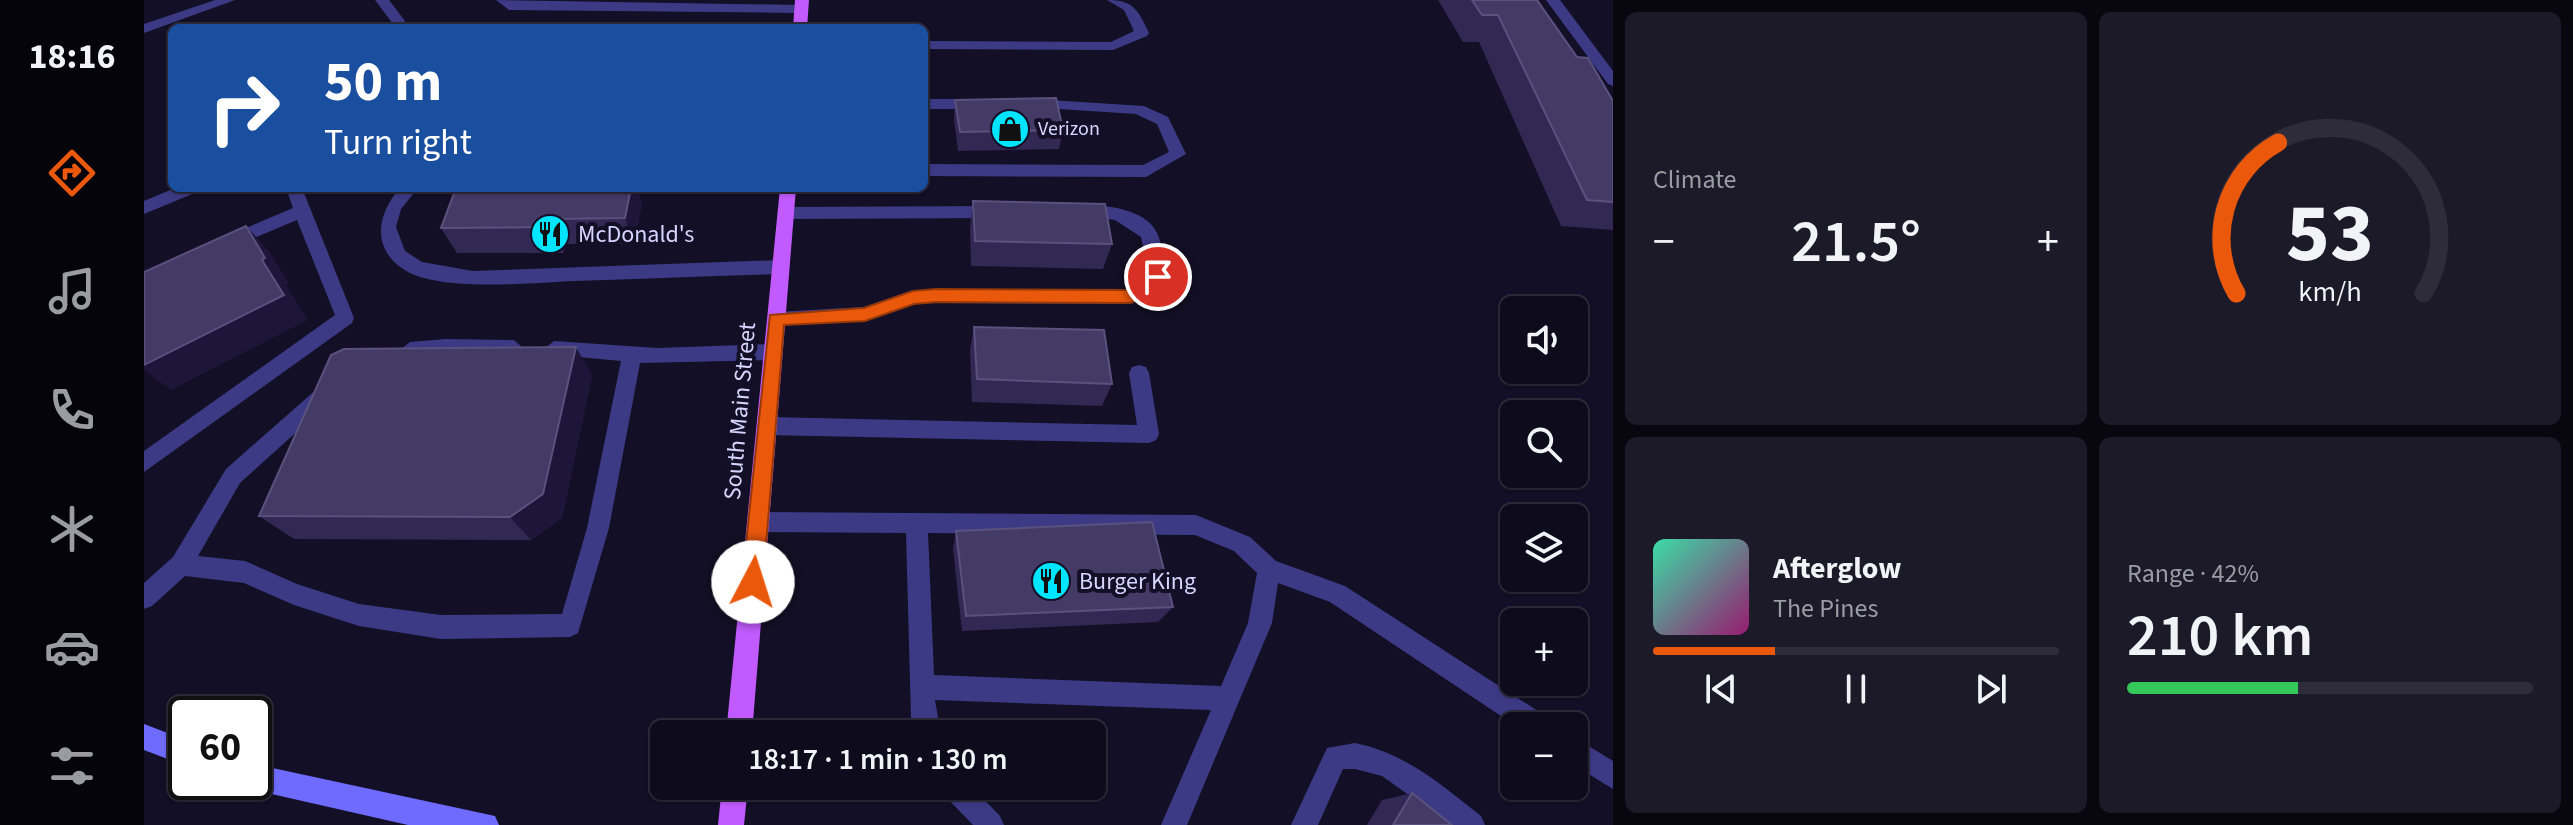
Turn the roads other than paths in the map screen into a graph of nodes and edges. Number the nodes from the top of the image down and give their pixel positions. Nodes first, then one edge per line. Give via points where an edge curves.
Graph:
1 (228, 0) edge
2 (382, 0) edge
3 (503, 0) edge
4 (1114, 0) edge
5 (1553, 0) edge
6 (802, 5) edge
7 (395, 24) edge
8 (144, 29) edge
9 (928, 45) edge
10 (1613, 81) edge
11 (928, 104) edge
12 (928, 170) edge
13 (182, 192) edge
14 (295, 192) edge
15 (406, 192) edge
16 (788, 192) edge
17 (144, 208) edge
18 (302, 211) junction
19 (1015, 212) edge
20 (1061, 212) edge
21 (786, 213) junction
22 (216, 248) edge
23 (781, 267) junction
24 (776, 319) junction
25 (773, 352) junction
26 (384, 353) edge
27 (632, 354) junction
28 (1139, 373) dead end
29 (335, 385) edge
30 (767, 426) junction
31 (144, 463) edge
32 (758, 522) junction
33 (917, 526) junction
34 (181, 565) junction
35 (1269, 569) junction
36 (144, 598) edge
37 (922, 687) junction
38 (1228, 698) junction
39 (1517, 712) edge
40 (740, 720) edge
41 (924, 720) edge
42 (144, 737) edge
43 (168, 746) edge
44 (1588, 759) edge
45 (1613, 776) edge
46 (272, 781) edge
47 (734, 800) edge
48 (967, 800) edge
49 (486, 825) edge
50 (731, 825) edge
51 (991, 825) edge
52 (1174, 825) edge
53 (1304, 825) edge
54 (1472, 825) edge

1 - 8 street
2 - 7 street
3 - 6 street via 509,6
4 - 9 street via 1130,8 1142,33 1113,46
5 - 10 street
11 - 12 street via 1139,109 1163,121 1178,154 1146,171
13 - 17 street
14 - 18 street
15 - 23 street via 393,207 387,227 398,255 417,268 473,278
16 - 21 main road, South Main Street
18 - 22 street
18 - 31 street via 345,318
19 - 21 street
20 - 24 street via 1107,211 1139,223 1149,234 1158,277 1131,297 913,297 865,314
21 - 23 main road, South Main Street
23 - 24 main road, South Main Street
24 - 25 main road, South Main Street
25 - 27 street
25 - 30 main road, South Main Street
26 - 27 street via 446,347
27 - 34 street via 598,528 570,625 441,627 372,617 294,594 245,572
28 - 30 street via 1149,434
29 - 34 street via 233,476
30 - 32 main road, South Main Street
32 - 33 street
32 - 40 main road, South Main Street
33 - 35 street via 1196,525 1242,544
33 - 37 street
34 - 36 street
35 - 38 street via 1260,623
35 - 39 street via 1337,594
37 - 38 street
37 - 41 street
38 - 52 street
42 - 43 main road
44 - 45 street
46 - 49 main road
47 - 50 main road
48 - 51 street
53 - 54 street via 1336,757 1354,753 1389,765

